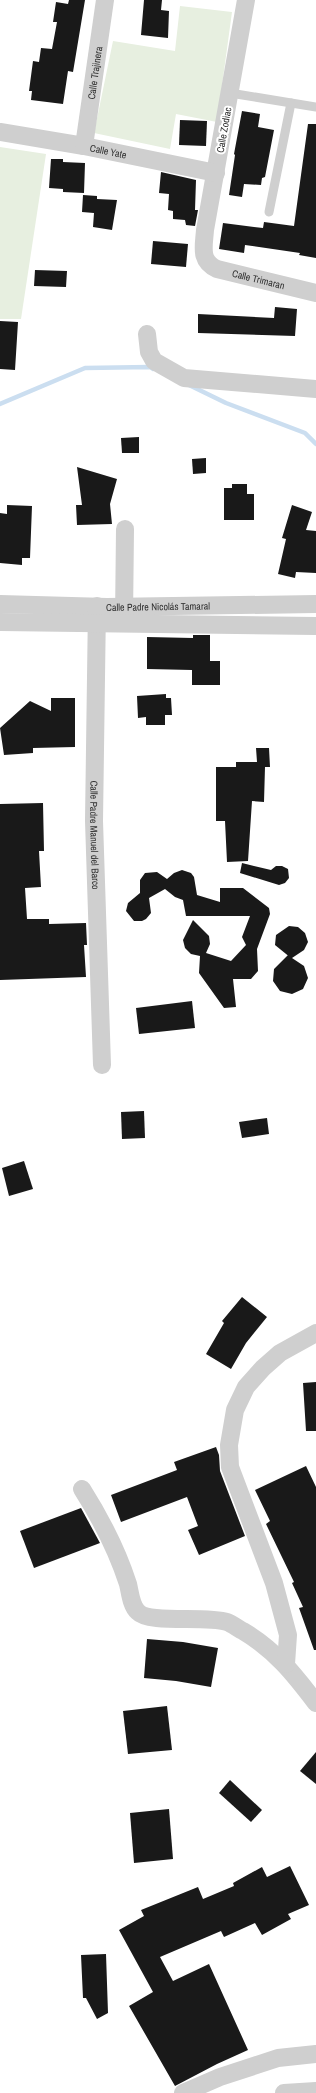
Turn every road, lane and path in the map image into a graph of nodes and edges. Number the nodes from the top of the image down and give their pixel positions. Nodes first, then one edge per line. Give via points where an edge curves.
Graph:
1 (105, 0) edge
2 (246, 0) edge
3 (230, 93) junction
4 (291, 103) junction
5 (316, 107) edge
6 (0, 132) edge
7 (84, 146) junction
8 (216, 172) junction
9 (269, 212) dead end
10 (205, 260) joint
11 (316, 293) edge
12 (147, 334) dead end
13 (316, 389) edge
14 (125, 530) dead end
15 (0, 604) edge
16 (316, 604) edge
17 (97, 615) junction
18 (124, 615) junction
19 (0, 622) edge
20 (316, 626) edge
21 (102, 1064) dead end
22 (316, 1333) edge
23 (82, 1489) dead end
24 (286, 1664) junction
25 (316, 1703) edge
26 (316, 2054) edge
27 (316, 2091) edge
28 (183, 2093) edge
29 (284, 2093) edge

1 - 7 street, Calle Trajinera
2 - 3 street, Calle Zodiac
3 - 4 lane
3 - 8 street, Calle Zodiac
4 - 5 lane
4 - 9 lane
6 - 7 street, Calle Yate
7 - 8 street, Calle Yate
8 - 10 street, Calle Zodiac via 205,230
10 - 11 street, Calle Trimaran via 217,268
12 - 13 street via 148,352 154,360 184,378
14 - 18 street
15 - 17 street, Calle Padre Nicolás Tamaral
16 - 18 street, Calle Padre Nicolás Tamaral
17 - 18 street, Calle Padre Nicolás Tamaral
17 - 19 street, Calle Padre Nicolás Tamaral
17 - 21 street, Calle Padre Manuel del Barco via 94,820
18 - 20 street, Calle Padre Nicolás Tamaral
22 - 24 street via 280,1353 246,1387 235,1410 229,1444 230,1467 274,1583 288,1634
23 - 24 street via 102,1522 139,1613 150,1617 200,1618 227,1622 258,1640
24 - 25 street
26 - 28 street via 278,2058 220,2077
27 - 29 street

